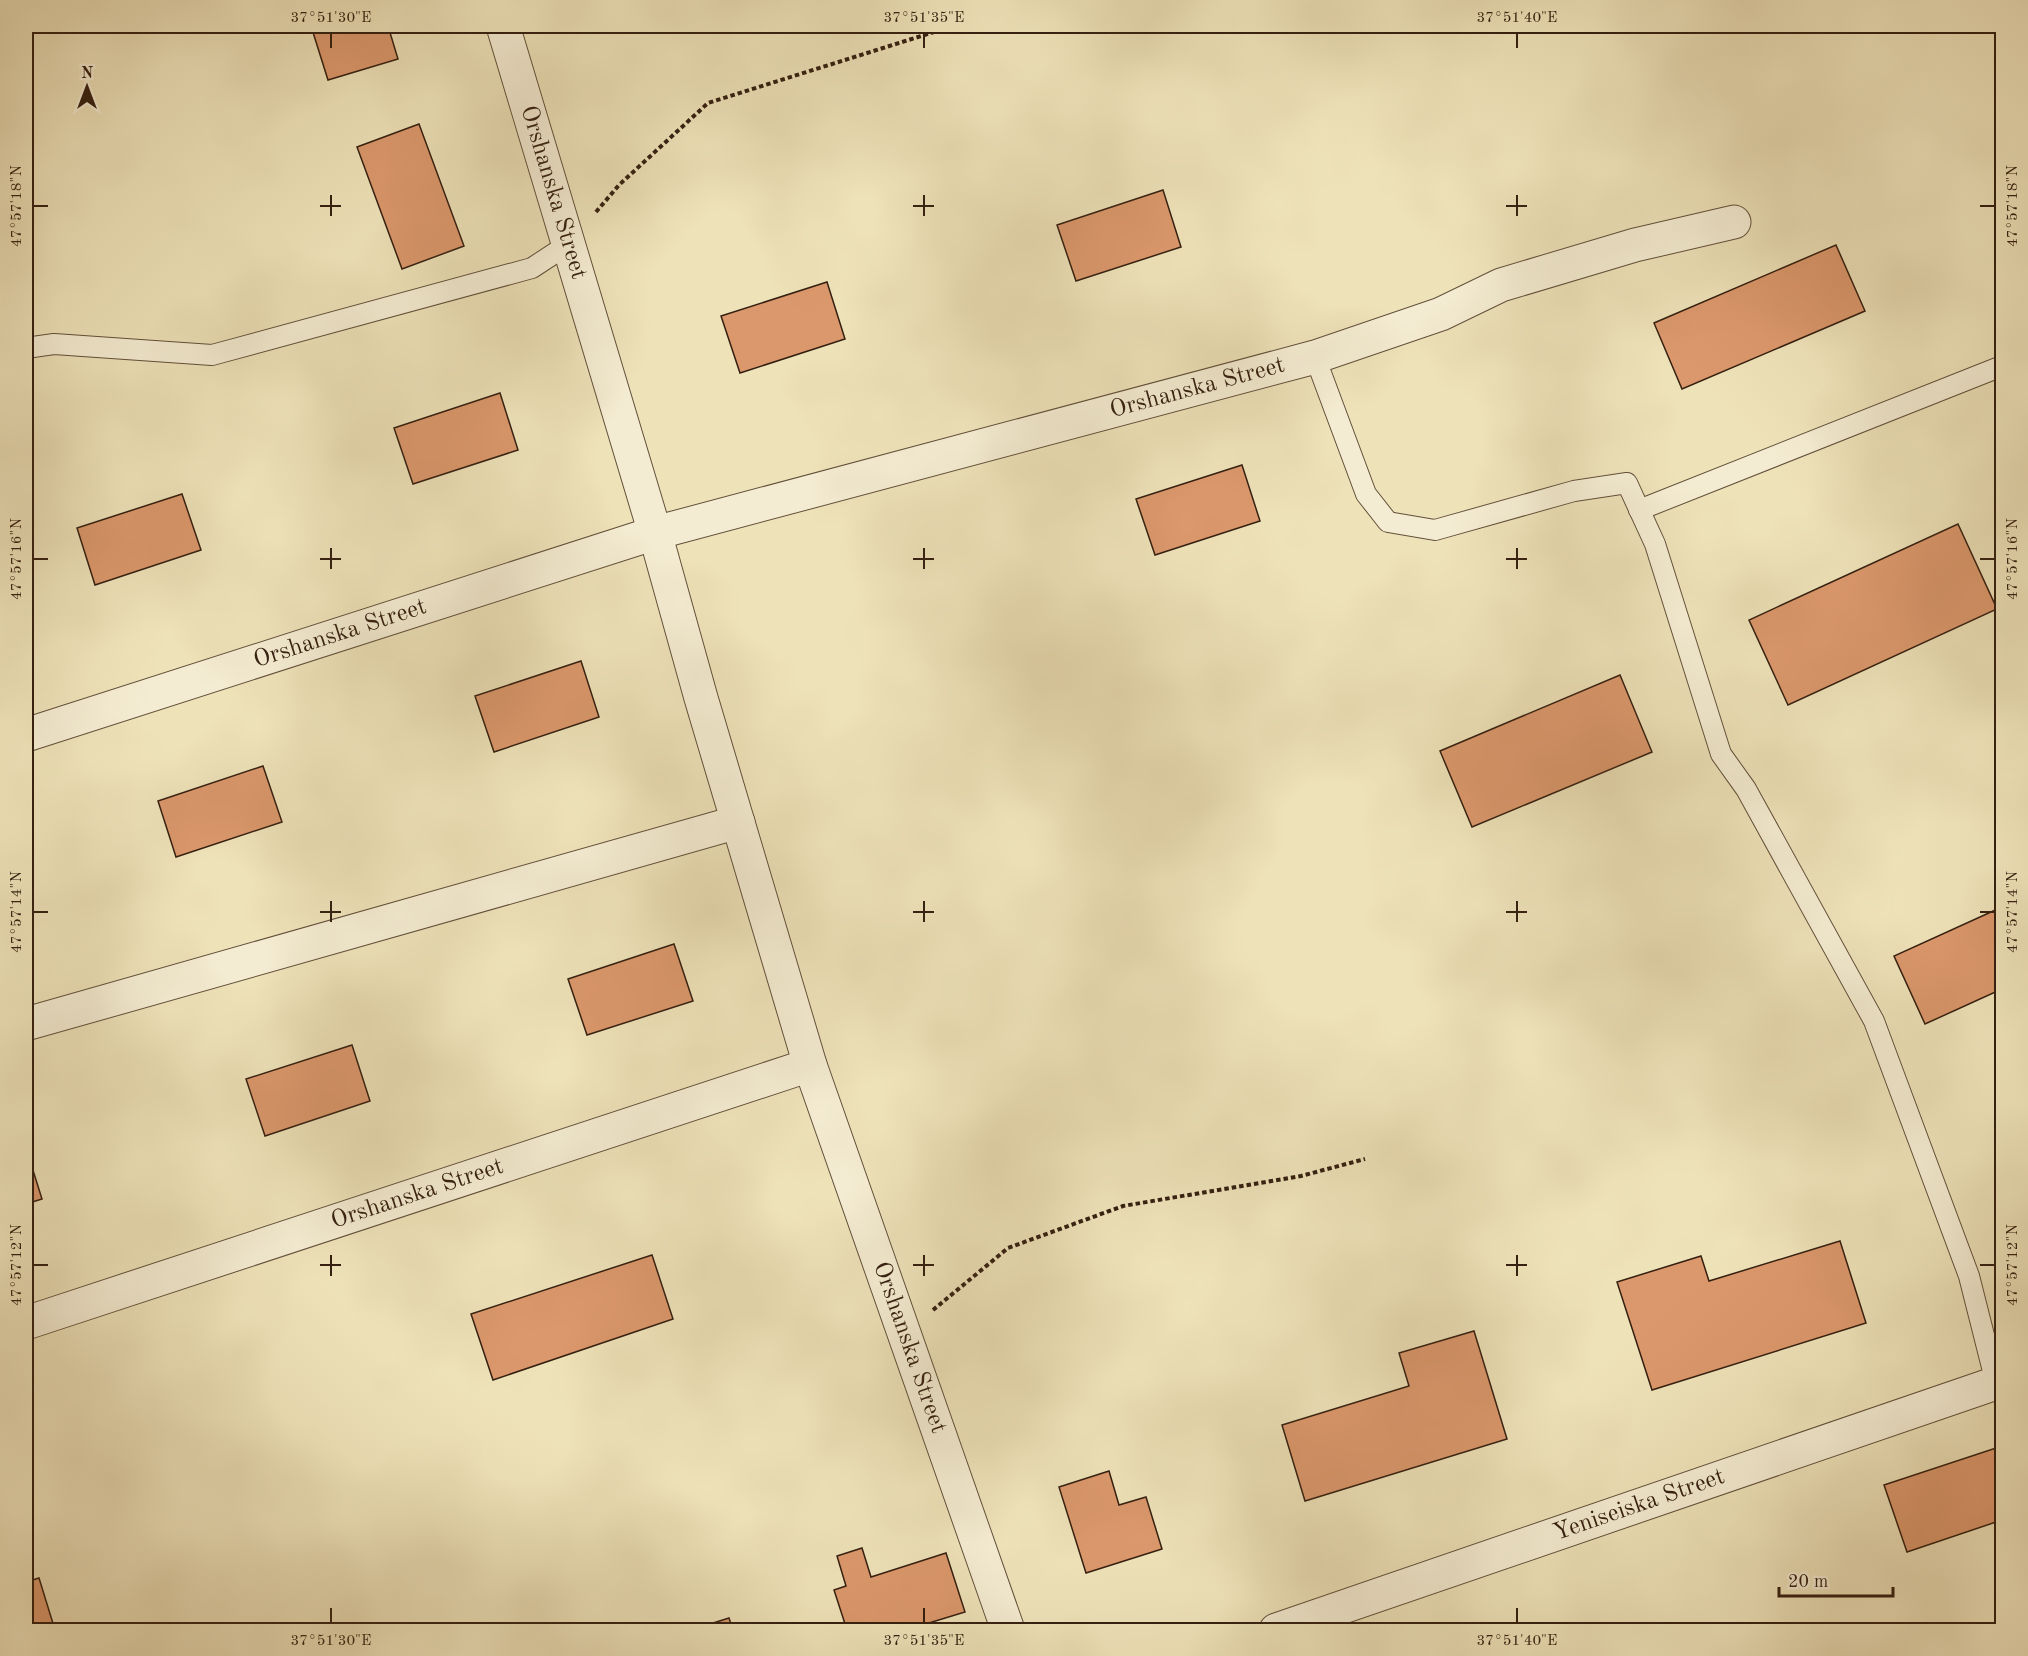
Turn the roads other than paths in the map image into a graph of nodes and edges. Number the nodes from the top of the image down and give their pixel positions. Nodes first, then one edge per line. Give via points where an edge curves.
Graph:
1 (503, 26) edge
2 (1734, 222) dead end
3 (567, 244) junction
4 (26, 348) edge
5 (1315, 357) junction
6 (2002, 366) edge
7 (1639, 510) junction
8 (656, 533) junction
9 (26, 735) edge
10 (738, 822) junction
11 (26, 1024) edge
12 (810, 1065) junction
13 (26, 1323) edge
14 (1999, 1382) edge
15 (1008, 1630) edge
16 (1276, 1630) edge

1 - 3 street, Orshanska Street
2 - 5 street, Orshanska Street via 1635,245 1501,285 1441,314
3 - 4 lane via 532,268 212,355 54,344
3 - 8 street, Orshanska Street
5 - 7 lane via 1365,494 1388,522 1435,530 1574,491 1627,483
5 - 8 street, Orshanska Street
6 - 7 lane
7 - 14 lane via 1654,544 1721,754 1746,789 1874,1021 1969,1275
8 - 9 street, Orshanska Street
8 - 10 street, Orshanska Street
10 - 11 street
10 - 12 street, Orshanska Street
12 - 13 street, Orshanska Street
12 - 15 street, Orshanska Street
14 - 16 street, Yeniseiska Street

